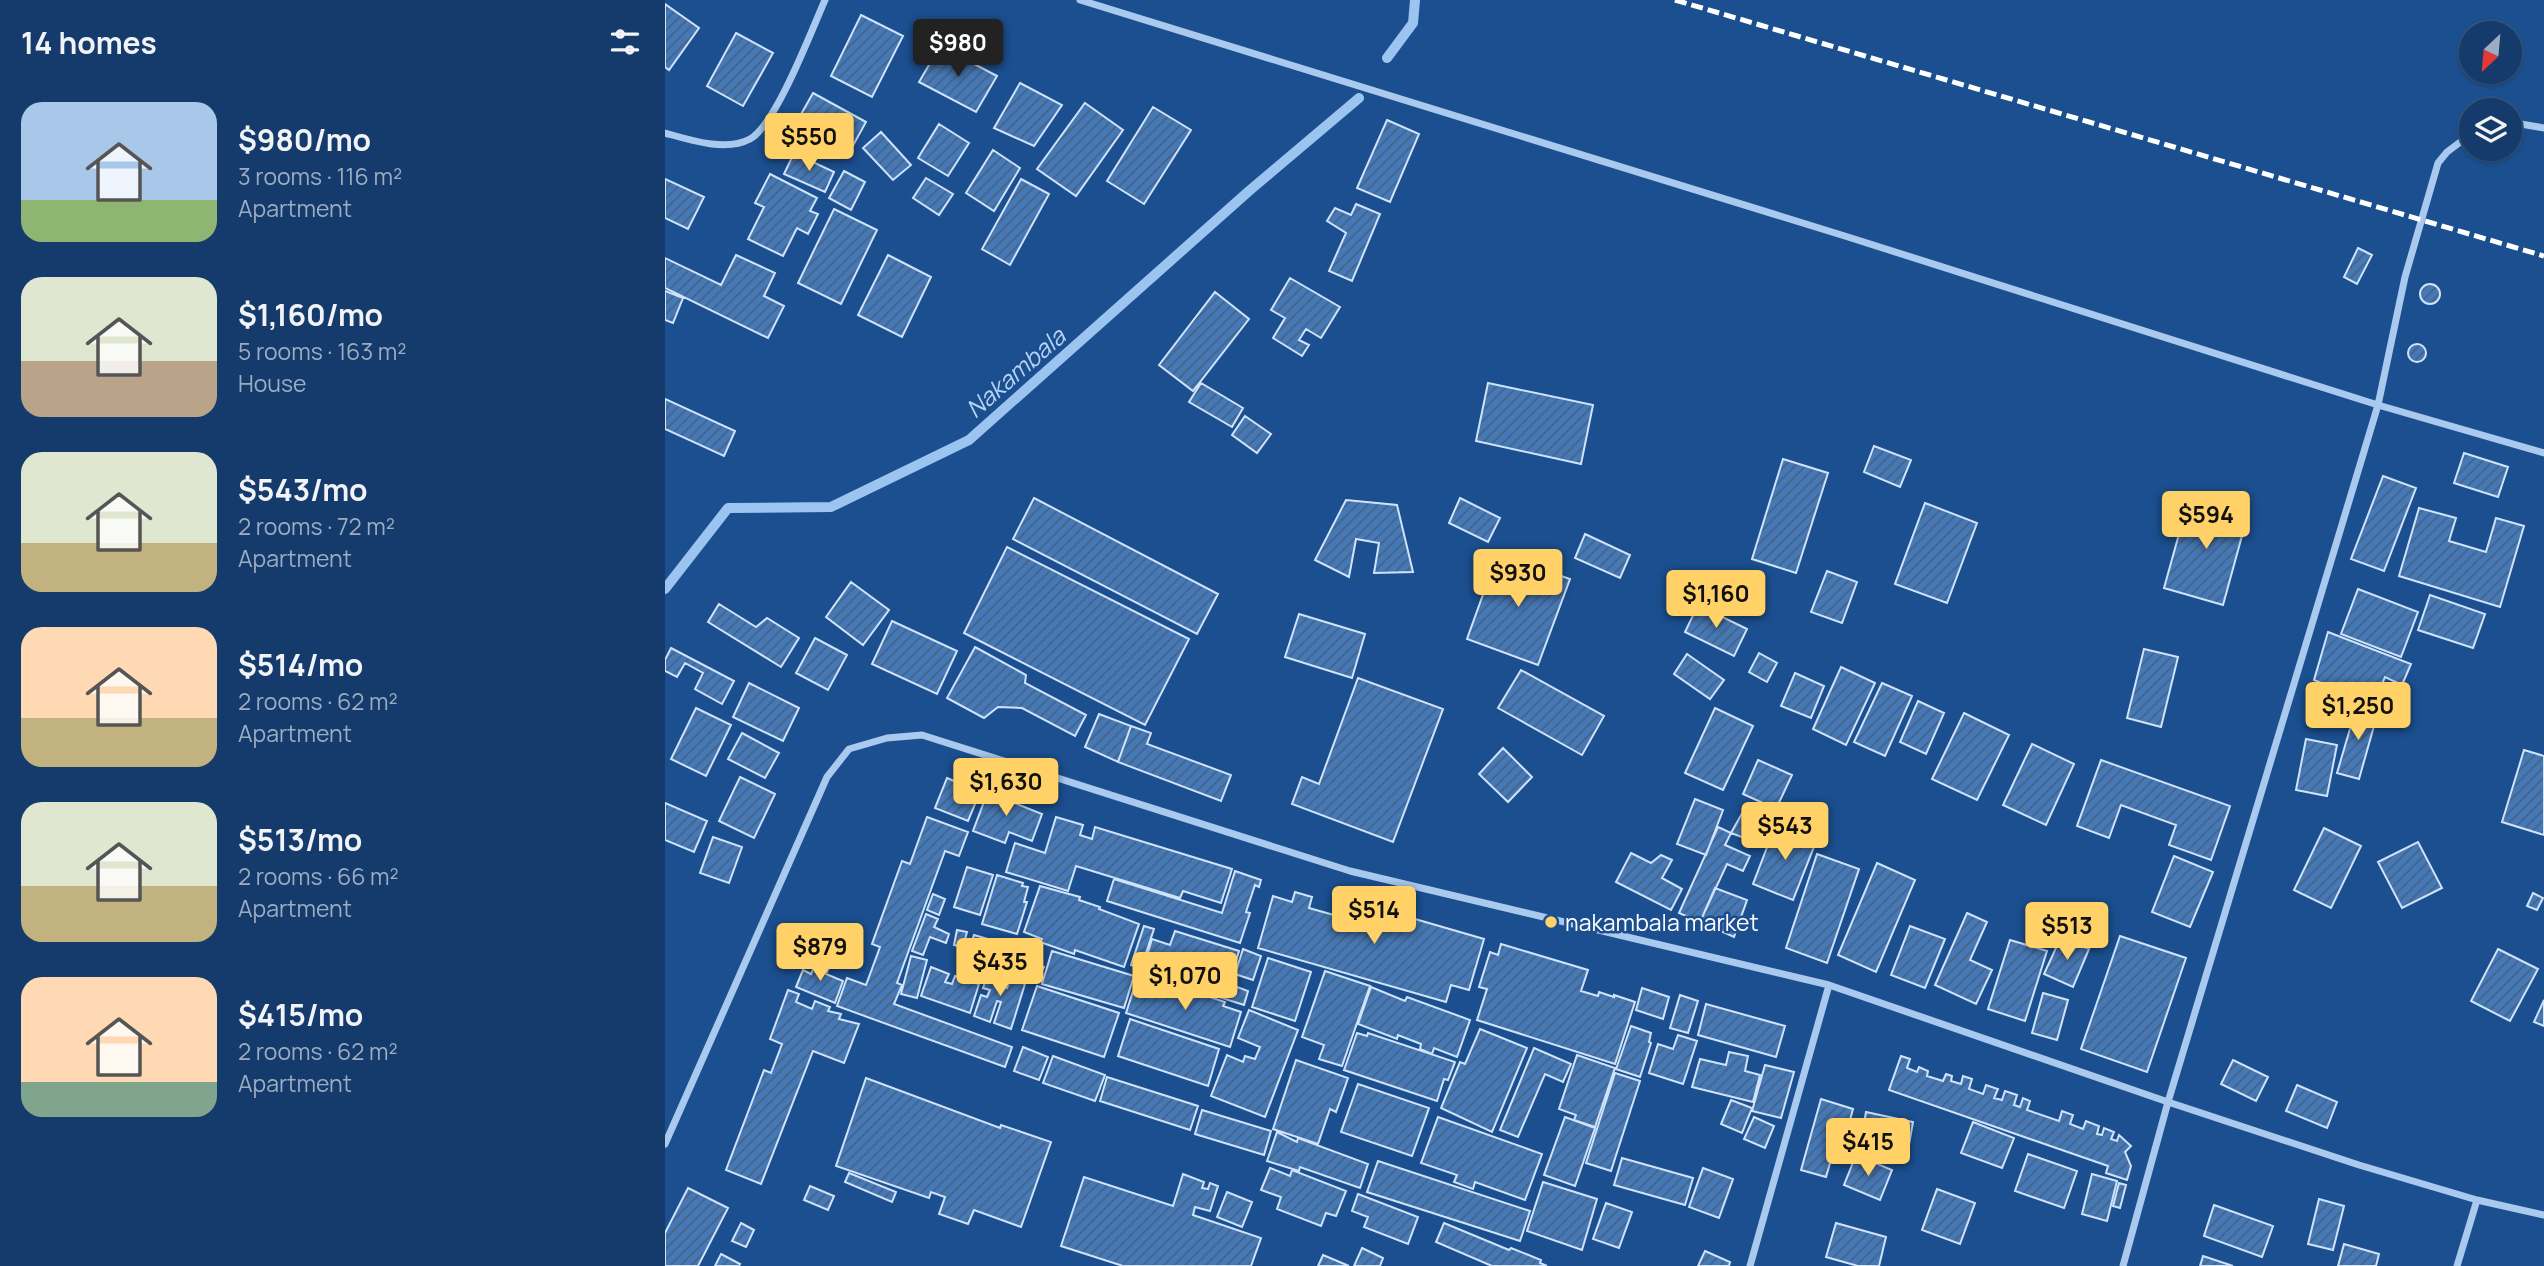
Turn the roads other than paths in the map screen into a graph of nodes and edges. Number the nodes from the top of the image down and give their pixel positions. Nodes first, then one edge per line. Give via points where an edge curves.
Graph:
1 (825, 0) edge
2 (1080, 0) edge
3 (2522, 124) edge
4 (2544, 128) edge
5 (665, 133) edge
6 (2459, 143) edge
7 (2378, 405) junction
8 (2544, 453) edge
9 (1829, 985) junction
10 (2168, 1102) junction
11 (665, 1144) edge
12 (2477, 1200) junction
13 (2544, 1215) edge
14 (1750, 1266) edge
15 (2123, 1266) edge
16 (2457, 1266) edge

1 - 5 street via 792,77 764,126 751,139 729,145
2 - 7 street
3 - 4 street
6 - 7 street via 2438,163 2405,277
7 - 8 street
7 - 10 street
9 - 10 street
9 - 11 street via 1350,871 922,735 887,738 849,749 827,777
9 - 14 street
10 - 12 street
10 - 15 street
12 - 13 street
12 - 16 street

